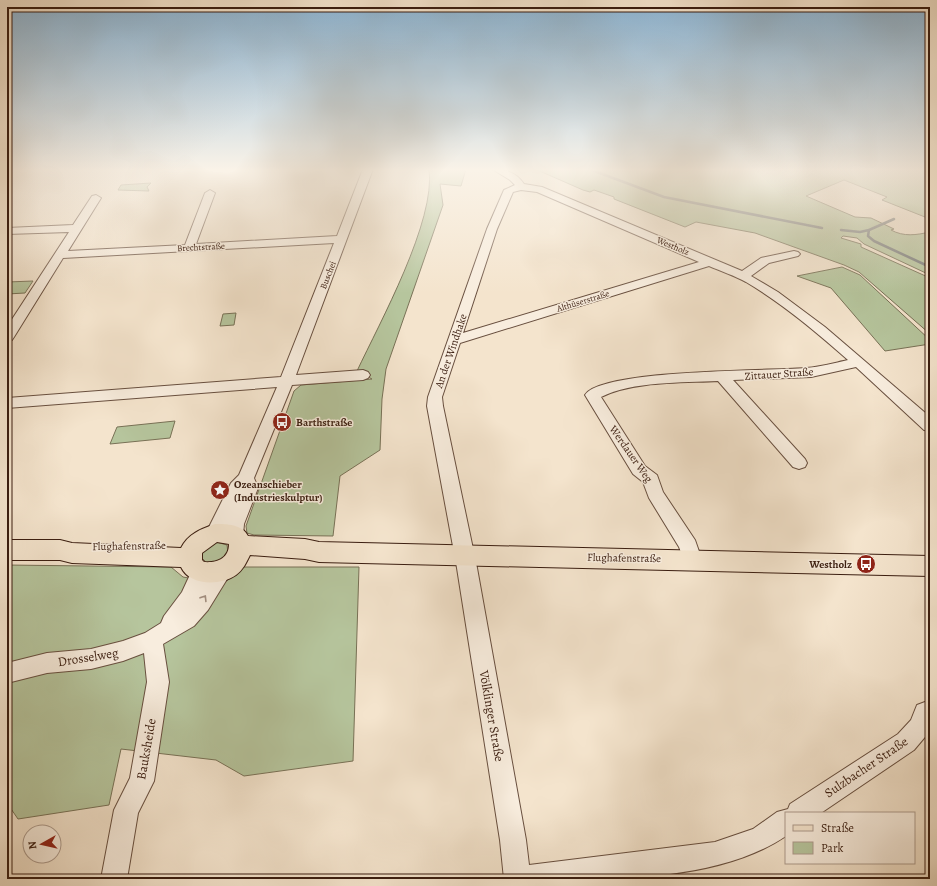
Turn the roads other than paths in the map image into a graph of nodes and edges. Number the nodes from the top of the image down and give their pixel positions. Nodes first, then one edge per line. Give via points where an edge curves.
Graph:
1 (88, 210) edge
2 (203, 210) edge
3 (352, 210) edge
4 (500, 210) edge
5 (589, 210) edge
6 (76, 228) junction
7 (7, 231) edge
8 (341, 239) junction
9 (189, 248) junction
10 (794, 254) dead end
11 (60, 255) junction
12 (711, 262) junction
13 (743, 276) junction
14 (7, 337) edge
15 (455, 340) junction
16 (858, 362) junction
17 (362, 374) dead end
18 (723, 378) junction
19 (286, 381) junction
20 (596, 392) joint
21 (7, 403) edge
22 (930, 426) edge
23 (799, 463) dead end
24 (7, 550) edge
25 (217, 552) junction
26 (464, 554) junction
27 (693, 560) junction
28 (930, 566) edge
29 (158, 636) junction
30 (7, 673) edge
31 (924, 713) dead end
32 (801, 812) edge
33 (785, 822) edge
34 (114, 879) edge
35 (517, 879) edge
36 (521, 879) edge

1 - 6 street
2 - 9 street
3 - 8 street, Buschei
4 - 15 street, An der Windhake
5 - 12 street, Westholz
6 - 7 street
6 - 11 street
8 - 9 street, Brechtstraße
8 - 19 street, Buschei
9 - 11 street, Brechtstraße
10 - 13 street via 765,260
11 - 14 street
12 - 13 street, Westholz
12 - 15 street, Althüserstraße
13 - 16 street, Westholz via 792,307
15 - 26 street, An der Windhake via 435,397 435,406
16 - 18 street, Zittauer Straße via 805,373
16 - 22 street, Westholz
17 - 19 street
18 - 20 street, Zittauer Straße via 646,381
18 - 23 street, Zittauer Straße
19 - 21 street
19 - 25 street, Buschei via 246,478 249,488 235,524
20 - 27 street, Werdauer Weg via 592,395 639,470 651,479 655,493 688,545
24 - 25 main road, Flughafenstraße via 60,550 72,553
25 - 26 main road, Flughafenstraße via 303,556 319,552
25 - 29 street, Drosselweg via 200,604 187,620
26 - 27 main road, Flughafenstraße
26 - 35 street, Völklinger Straße via 513,840
27 - 28 main road, Flughafenstraße
29 - 30 street, Drosselweg via 123,651 91,659 47,663
29 - 34 street, Bauksheide via 158,682 142,781 126,810
31 - 32 street, Sulzbacher Straße via 920,727 906,742
33 - 36 street via 760,839 715,855

